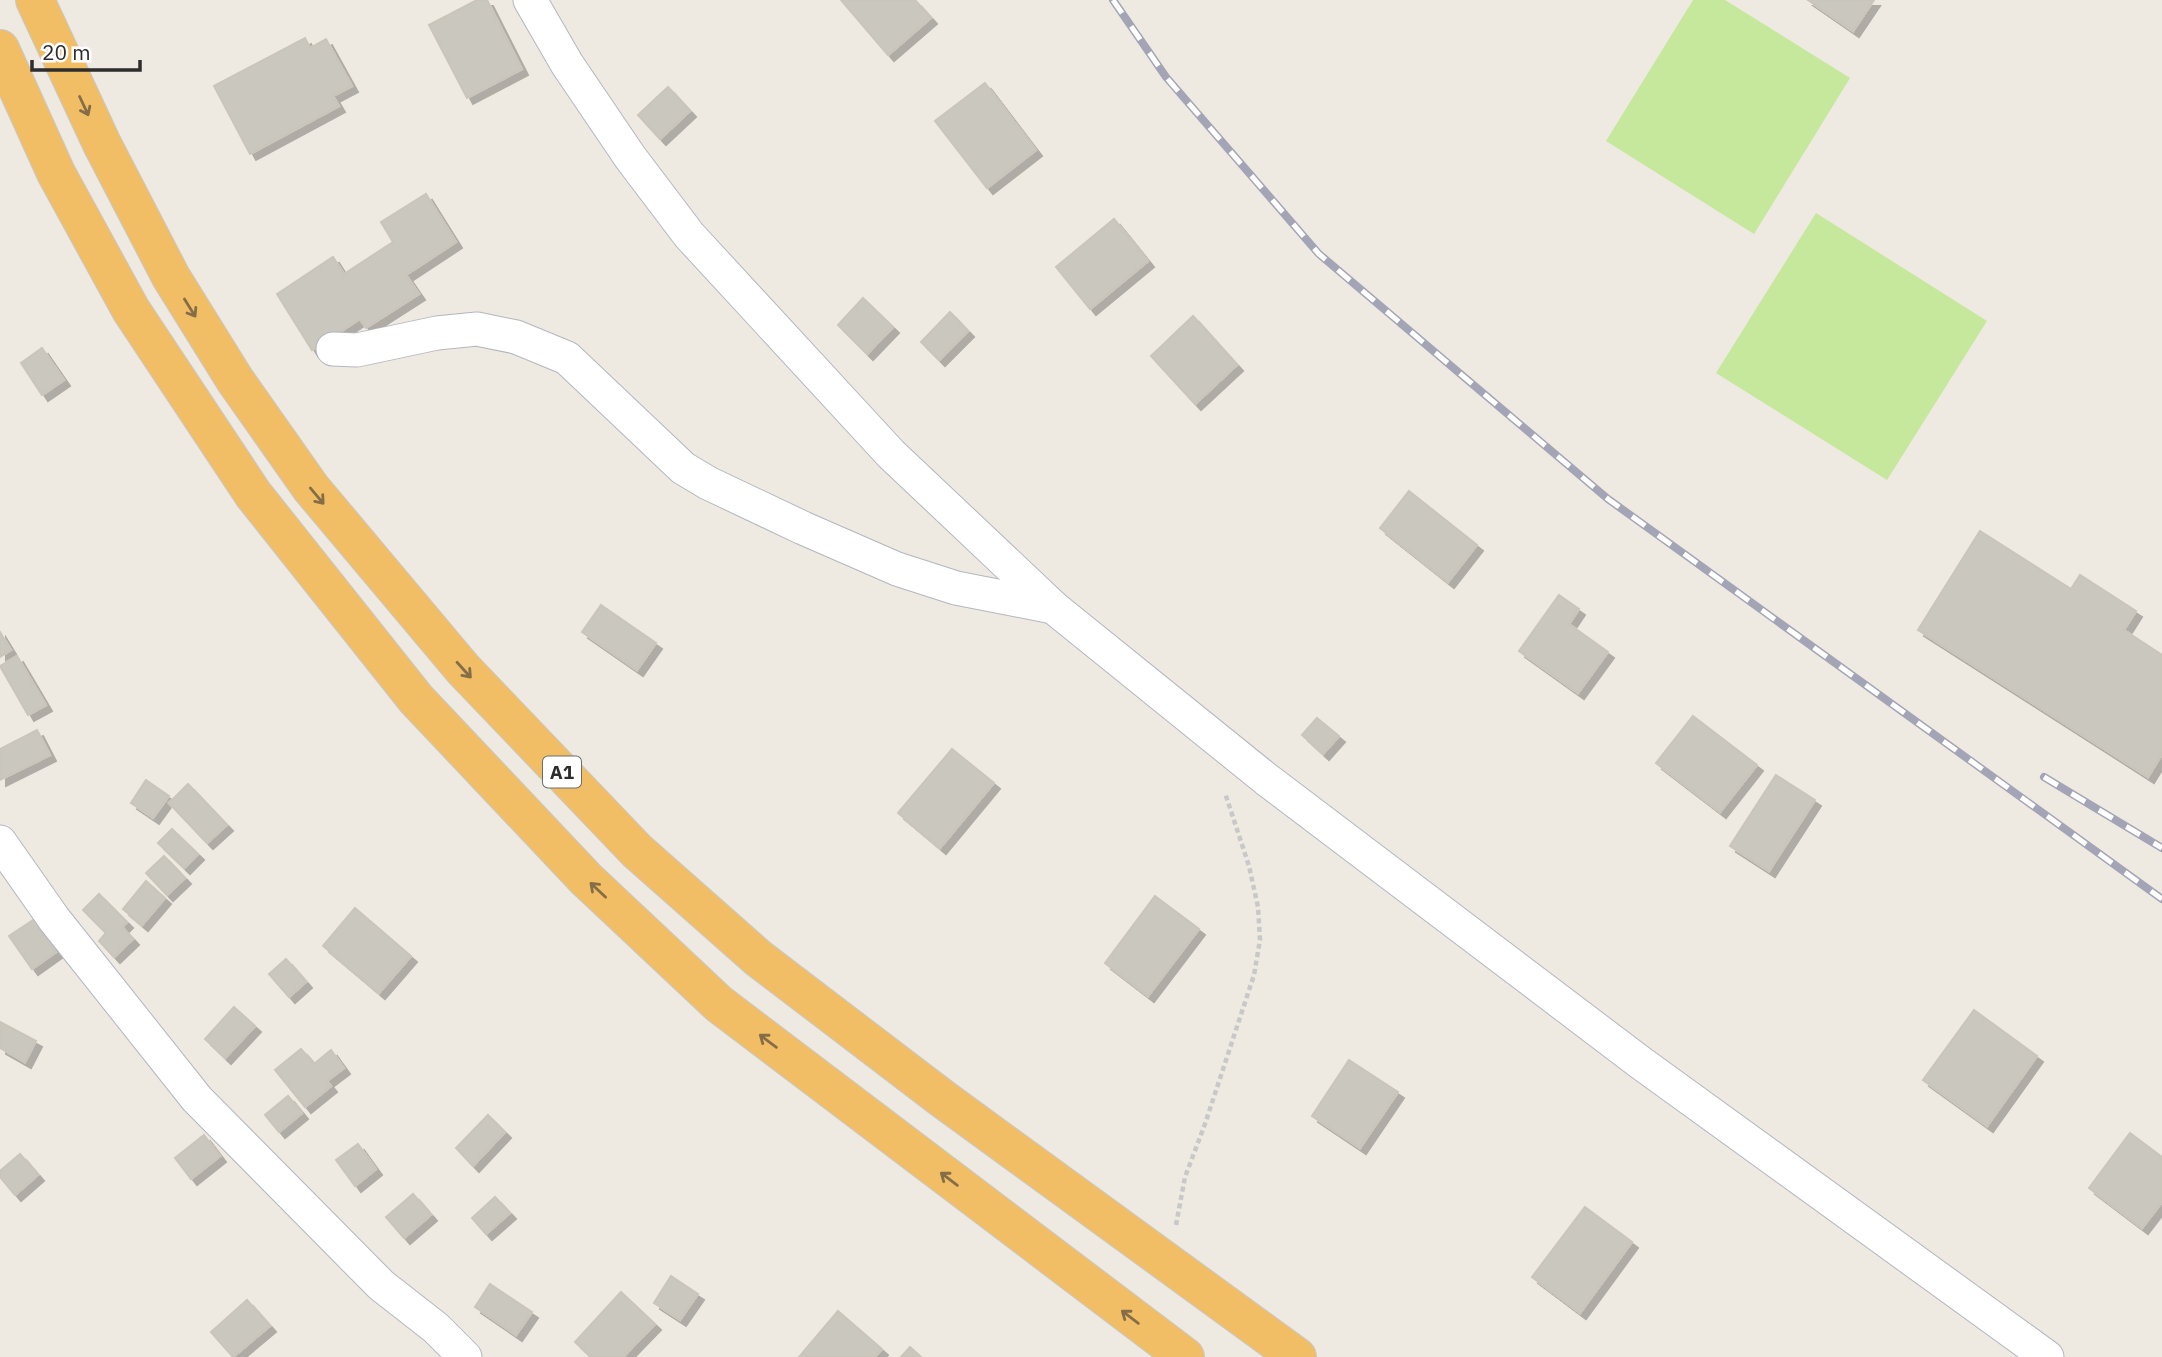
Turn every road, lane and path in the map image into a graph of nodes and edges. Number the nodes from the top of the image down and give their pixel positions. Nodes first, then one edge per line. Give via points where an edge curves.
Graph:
1 (35, 0) edge
2 (530, 0) edge
3 (0, 49) edge
4 (333, 349) dead end
5 (1054, 607) junction
6 (1224, 790) dead end
7 (0, 842) edge
8 (1172, 1264) junction
9 (465, 1357) edge
10 (1185, 1357) edge
11 (1297, 1357) edge
12 (2047, 1357) edge

1 -> 8 highway, A1 via 171,277 235,380 311,488 463,669 637,851 758,958
2 - 5 street via 566,64 689,235 891,454
10 -> 3 highway, A1 via 719,1004 586,879 416,699 253,494 131,310 57,173
4 - 5 street via 356,350 477,329 526,340 567,358 683,468 708,483 897,569 956,588
5 - 12 street via 1266,779 1486,946
6 - 8 path via 1249,866 1260,940 1254,975 1185,1178
7 - 9 street via 54,919 197,1099 380,1285
8 - 11 highway, A1

